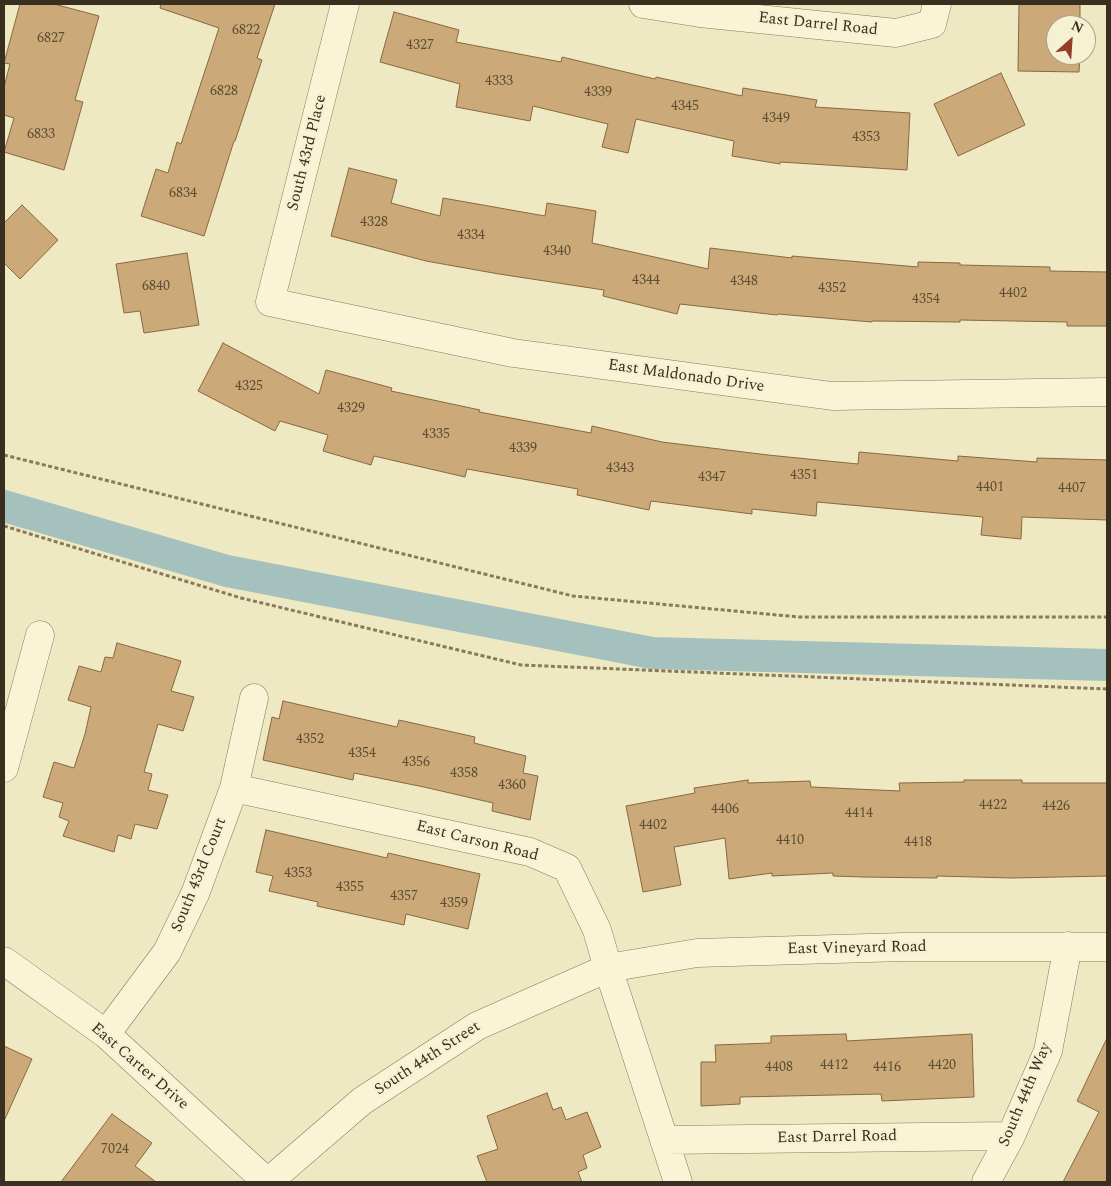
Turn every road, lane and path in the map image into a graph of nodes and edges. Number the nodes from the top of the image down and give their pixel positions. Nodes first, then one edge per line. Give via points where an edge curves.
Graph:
1 (345, 4) edge
2 (644, 4) edge
3 (935, 14) edge
4 (270, 302) joint
5 (1107, 392) edge
6 (4, 455) edge
7 (4, 526) edge
8 (1107, 617) edge
9 (40, 634) dead end
10 (1107, 688) edge
11 (254, 698) dead end
12 (9, 733) edge
13 (4, 768) edge
14 (234, 788) junction
15 (1068, 946) junction
16 (1107, 947) edge
17 (4, 961) edge
18 (608, 968) junction
19 (106, 1034) junction
20 (1011, 1136) junction
21 (664, 1140) junction
22 (268, 1182) edge
23 (678, 1182) edge
24 (986, 1182) edge

1 - 4 street, South 43rd Place
2 - 3 street, East Darrel Road via 700,13 896,33
4 - 5 street, East Maldonado Drive via 513,354 832,396
6 - 8 path via 573,596 798,617
7 - 10 path via 241,598 521,665
9 - 12 street
11 - 14 street, South 43rd Court
12 - 13 street
14 - 18 street, East Carson Road via 530,852 567,868 598,930
14 - 19 street, South 43rd Court via 195,894 167,952
15 - 16 street, East Vineyard Road
15 - 18 street, East Vineyard Road via 697,953
15 - 20 street, South 44th Way via 1048,1051
17 - 19 street, East Carter Drive
18 - 21 street, East Carson Road
18 - 22 street, South 44th Street via 476,1026 362,1101
19 - 22 street, East Carter Drive
20 - 21 street, East Darrel Road
20 - 24 street, South 44th Way
21 - 23 street, East Carson Road

